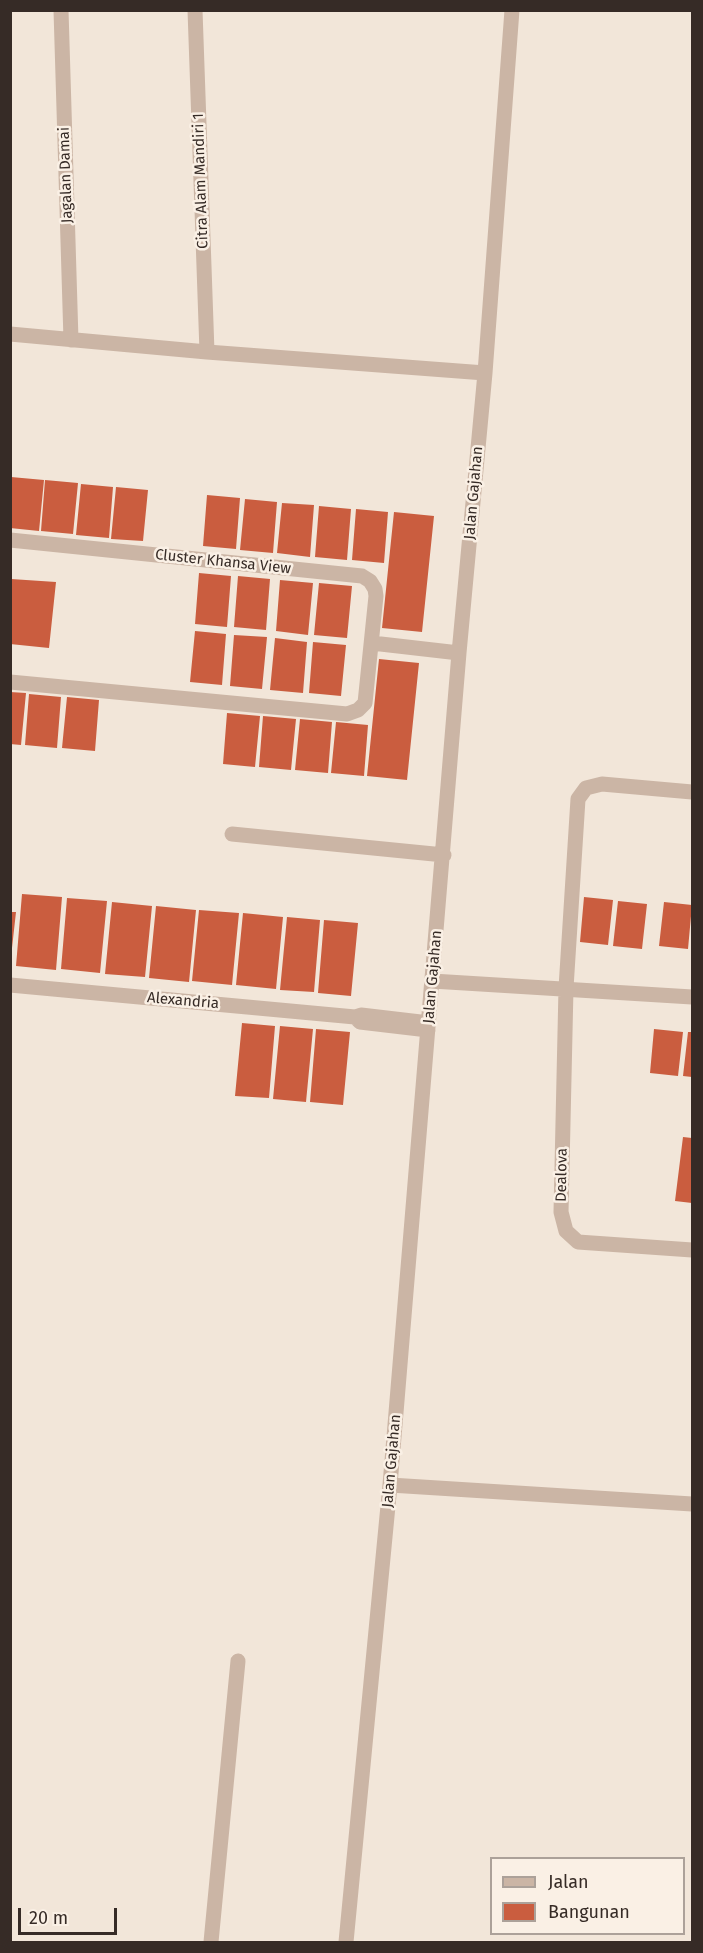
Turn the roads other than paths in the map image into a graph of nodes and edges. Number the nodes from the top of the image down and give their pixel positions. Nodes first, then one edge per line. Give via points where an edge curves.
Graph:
1 (61, 10) edge
2 (195, 10) edge
3 (512, 10) edge
4 (10, 334) edge
5 (71, 340) junction
6 (207, 352) junction
7 (485, 373) junction
8 (10, 540) edge
9 (372, 643) junction
10 (459, 653) junction
11 (10, 682) edge
12 (693, 792) edge
13 (232, 834) dead end
14 (444, 855) junction
15 (432, 981) junction
16 (10, 985) edge
17 (566, 988) junction
18 (693, 997) edge
19 (428, 1026) junction
20 (693, 1250) edge
21 (390, 1485) junction
22 (693, 1504) edge
23 (238, 1661) dead end
24 (211, 1942) edge
25 (346, 1942) edge

1 - 5 street, Jagalan Damai
2 - 6 street, Citra Alam Mandiri 1
3 - 7 street, Jalan Gajahan
4 - 5 street
5 - 6 street
6 - 7 street
7 - 10 street, Jalan Gajahan
8 - 9 street, Cluster Khansa View via 362,576 375,589
9 - 10 street
9 - 11 street, Cluster Khansa View via 365,703 347,714
10 - 14 street, Jalan Gajahan
12 - 17 street, Dealova via 602,783 586,788 578,799
13 - 14 street
14 - 15 street, Jalan Gajahan
15 - 17 street
15 - 19 street, Jalan Gajahan
16 - 19 street, Alexandria
17 - 18 street
17 - 20 street, Dealova via 561,1212 566,1231 578,1242
19 - 21 street, Jalan Gajahan
21 - 22 street
21 - 25 street, Jalan Gajahan
23 - 24 street

